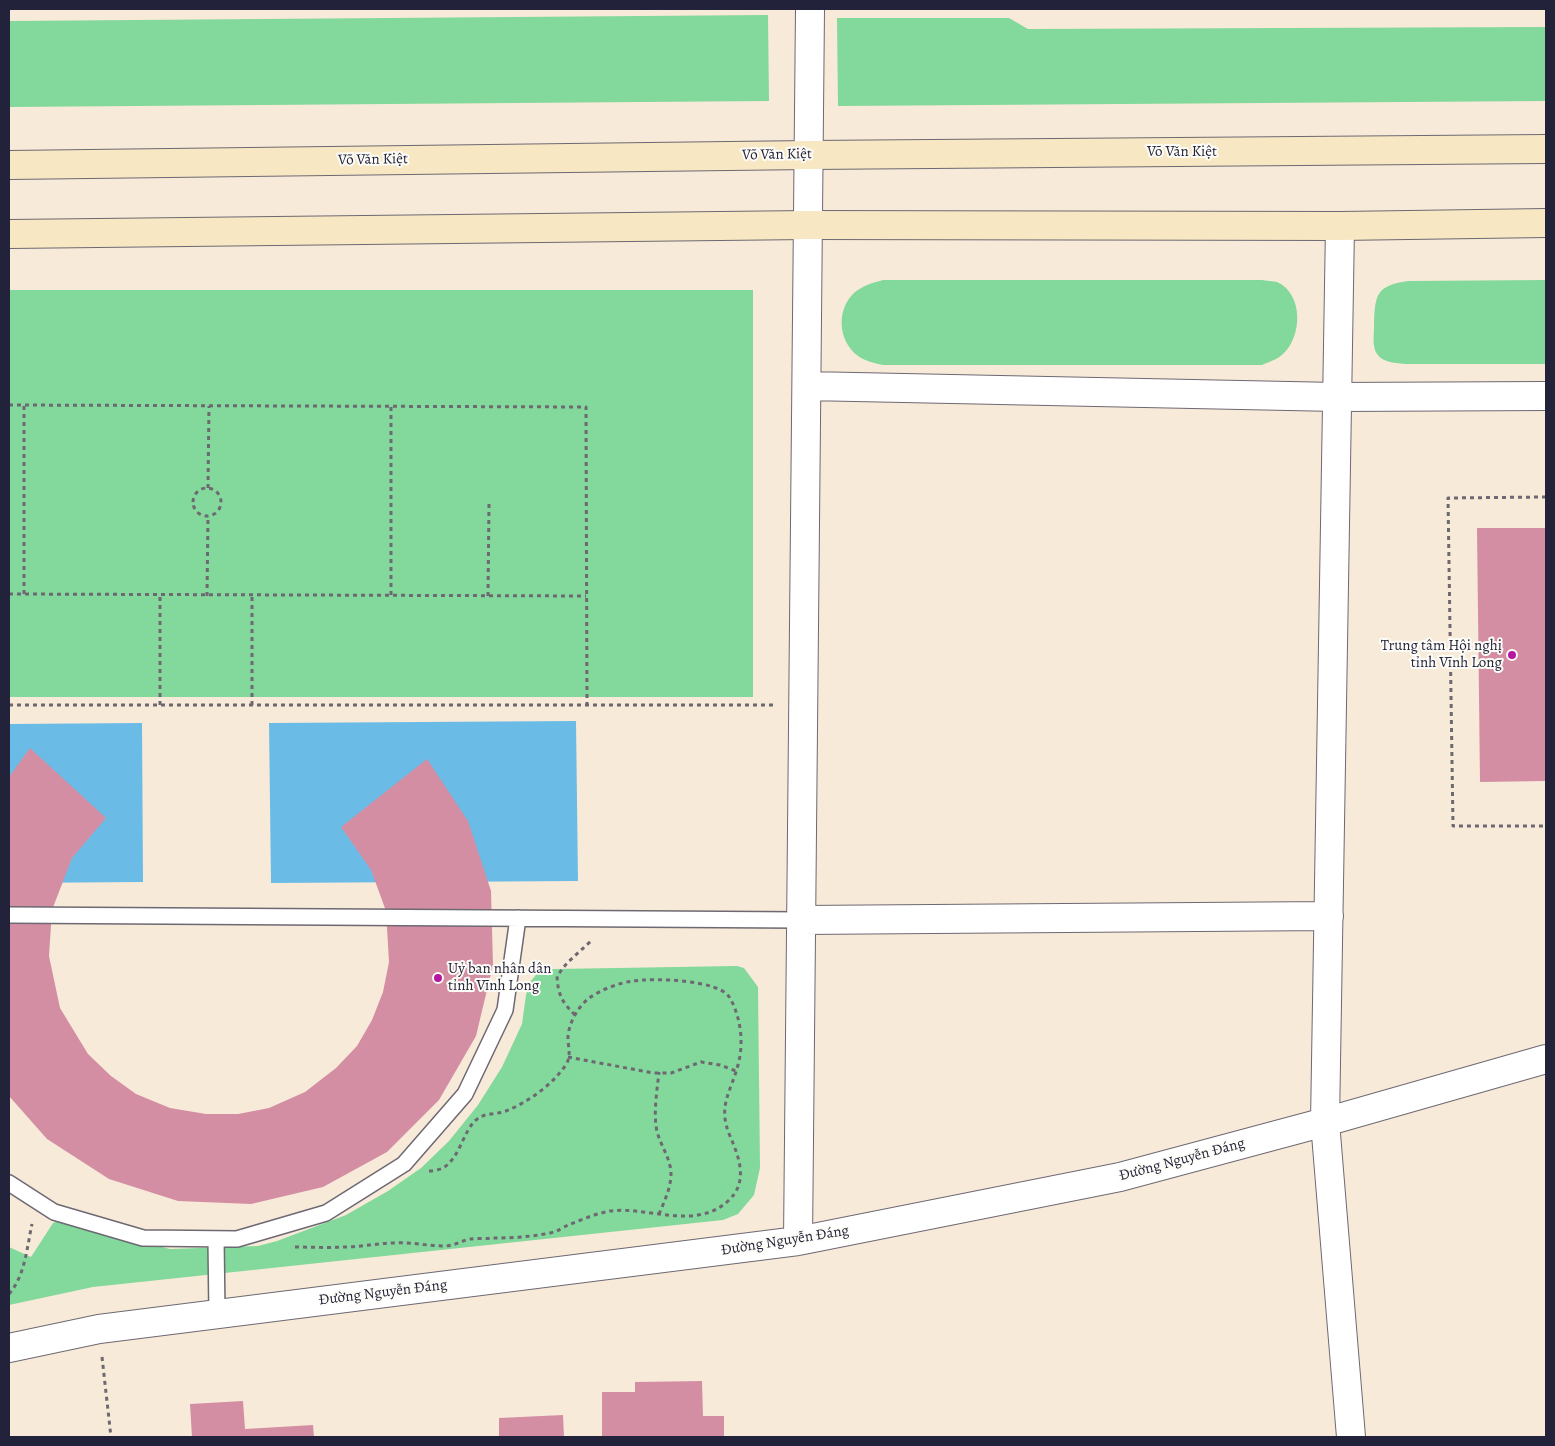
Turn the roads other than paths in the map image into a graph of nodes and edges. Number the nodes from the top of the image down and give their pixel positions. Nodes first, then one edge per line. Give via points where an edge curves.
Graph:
1 (810, 9) edge
2 (1546, 149) edge
3 (809, 155) junction
4 (9, 165) edge
5 (1546, 223) edge
6 (808, 225) junction
7 (1340, 226) junction
8 (9, 234) edge
9 (807, 386) junction
10 (1546, 396) edge
11 (1337, 397) junction
12 (9, 915) edge
13 (1329, 916) junction
14 (518, 918) junction
15 (801, 920) junction
16 (1546, 1059) edge
17 (1325, 1122) junction
18 (9, 1183) edge
19 (216, 1239) junction
20 (798, 1241) junction
21 (217, 1314) junction
22 (9, 1348) edge
23 (1351, 1437) edge

1 - 3 street
2 - 3 main road, Võ Văn Kiệt
3 - 4 main road, Võ Văn Kiệt
3 - 6 street
5 - 7 main road
6 - 7 main road
6 - 8 main road
6 - 9 street
7 - 11 street
9 - 11 street
9 - 15 street
10 - 11 street
11 - 13 street
12 - 14 lane
13 - 15 street
13 - 17 street
14 - 15 lane
14 - 19 lane via 504,1010 465,1094 404,1164 326,1213 236,1239
15 - 20 street
16 - 17 street, Đường Nguyễn Đáng
17 - 20 street, Đường Nguyễn Đáng via 1120,1177
17 - 23 street
18 - 19 lane via 54,1212 144,1238
19 - 21 lane
20 - 21 street, Đường Nguyễn Đáng
21 - 22 street, Đường Nguyễn Đáng via 99,1329

